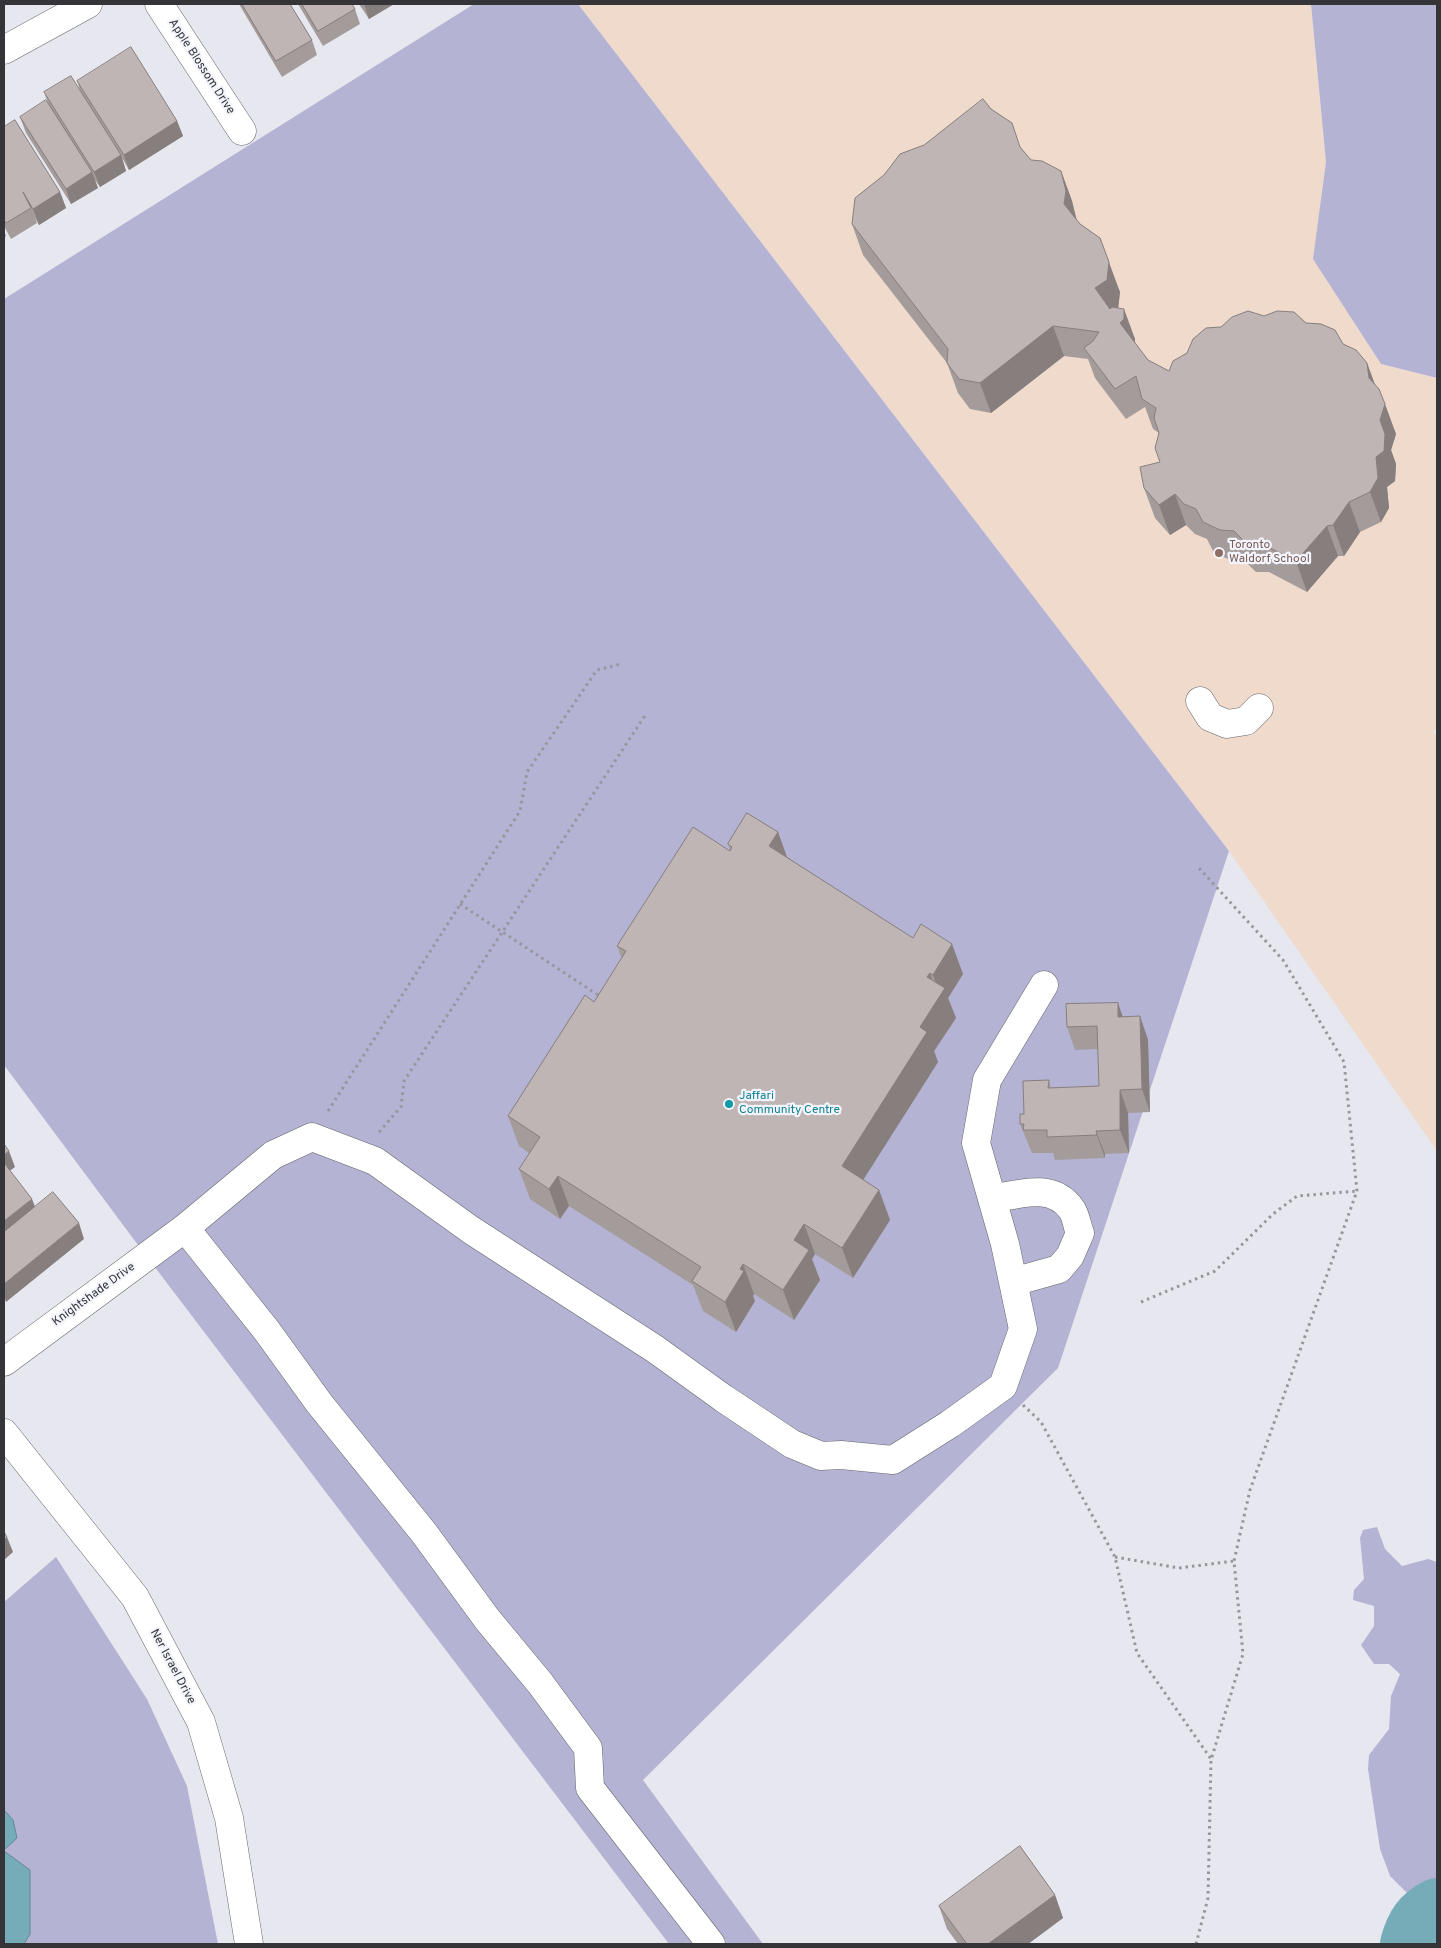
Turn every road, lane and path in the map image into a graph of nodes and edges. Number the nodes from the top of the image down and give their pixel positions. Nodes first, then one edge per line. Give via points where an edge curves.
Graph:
1 (88, 4) edge
2 (159, 4) edge
3 (4, 50) edge
4 (242, 131) dead end
5 (622, 664) dead end
6 (1200, 701) dead end
7 (1259, 708) dead end
8 (646, 714) dead end
9 (1198, 867) dead end
10 (460, 904) junction
11 (502, 932) junction
12 (1044, 985) dead end
13 (598, 994) edge
14 (312, 1137) junction
15 (359, 1155) junction
16 (1357, 1191) junction
17 (992, 1199) junction
18 (185, 1228) junction
19 (1013, 1282) junction
20 (1141, 1302) dead end
21 (4, 1362) edge
22 (1003, 1386) junction
23 (4, 1433) edge
24 (1115, 1557) junction
25 (1234, 1560) junction
26 (1211, 1760) junction
27 (249, 1944) edge
28 (711, 1944) edge
29 (1196, 1944) edge

1 - 3 street
2 - 4 street, Apple Blossom Drive
5 - 10 path via 597,670 527,772 520,811
6 - 7 street via 1210,716 1227,724 1246,721
8 - 11 path
9 - 16 path via 1283,960 1344,1062
10 - 11 path
10 - 14 path
11 - 13 path
11 - 15 path via 404,1081 401,1107
12 - 17 street via 987,1080 976,1143
14 - 15 street
14 - 18 street, Knightshade Drive via 273,1155
15 - 22 street via 375,1161 471,1230 792,1444 821,1456 893,1460
16 - 20 path via 1297,1196 1273,1214 1215,1270
16 - 25 path via 1250,1490
17 - 19 street
17 - 19 street via 1031,1192 1055,1194 1072,1210 1080,1232 1070,1256 1059,1269
18 - 21 street, Knightshade Drive
18 - 28 street via 540,1682 588,1748 590,1788
19 - 22 street via 1023,1329
22 - 24 path via 1041,1422
23 - 27 street, Ner Israel Drive via 135,1597 201,1722 229,1818
24 - 25 path via 1179,1568
24 - 26 path via 1137,1653
25 - 26 path via 1243,1654
26 - 29 path via 1208,1898

